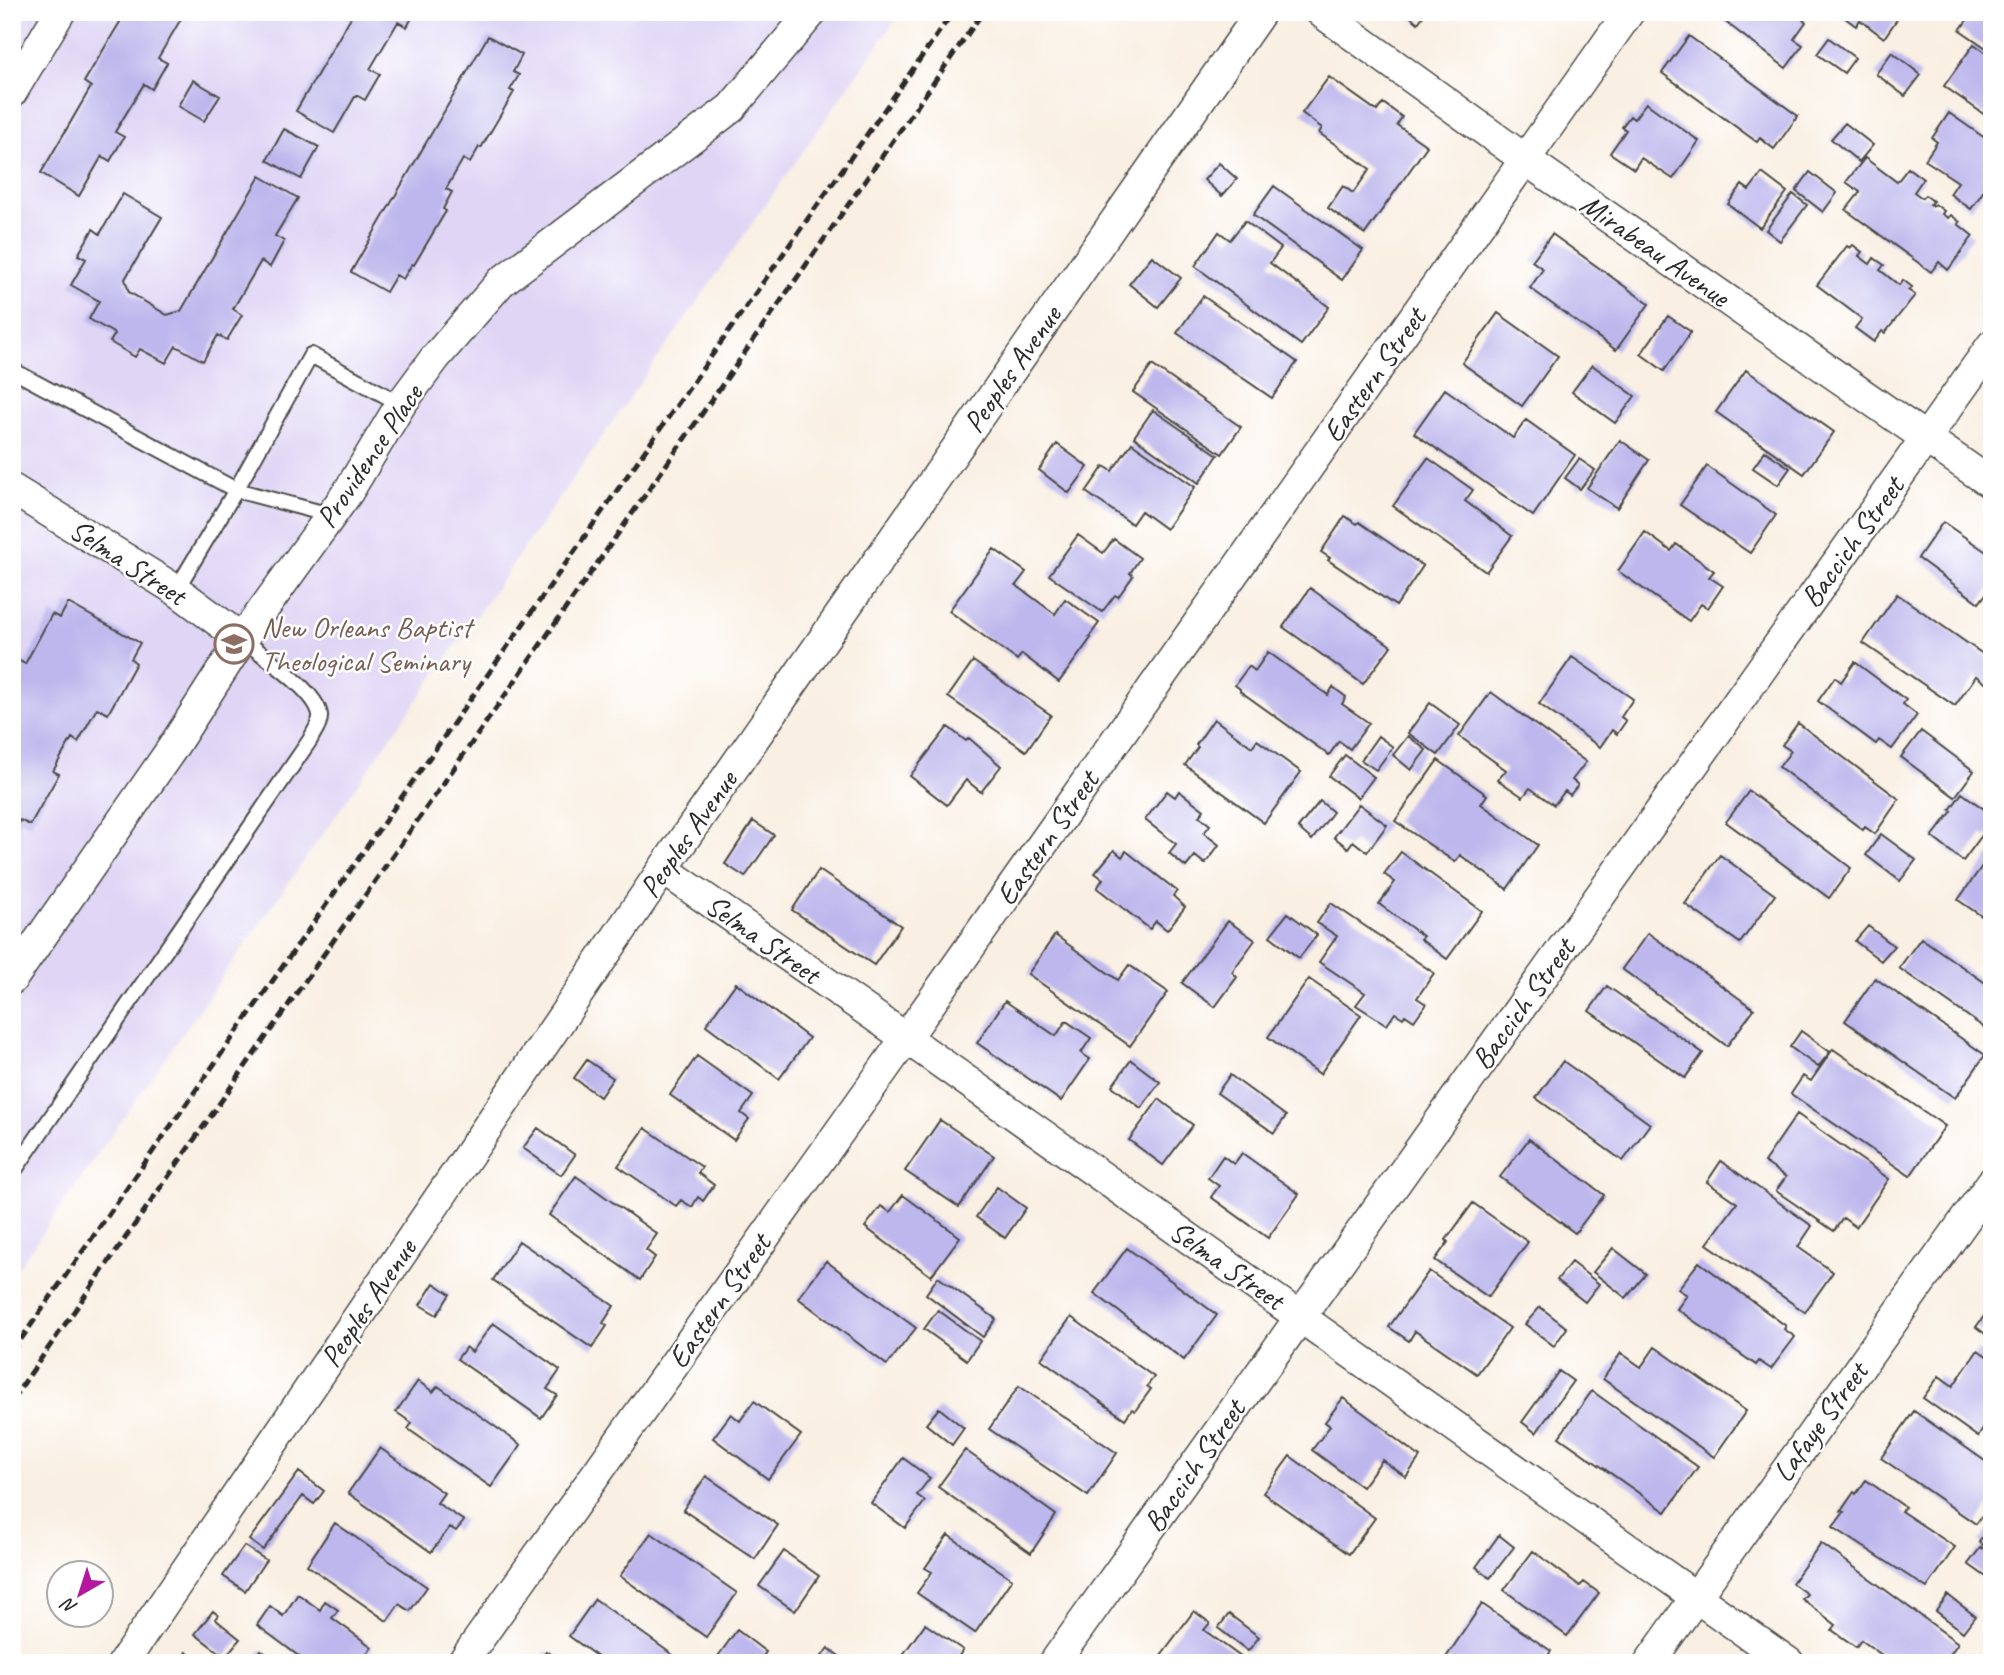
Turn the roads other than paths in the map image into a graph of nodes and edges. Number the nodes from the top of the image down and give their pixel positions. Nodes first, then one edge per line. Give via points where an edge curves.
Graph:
1 (60, 12) edge
2 (812, 12) edge
3 (1261, 12) edge
4 (1321, 12) edge
5 (1629, 12) edge
6 (12, 92) edge
7 (1526, 160) junction
8 (1992, 345) edge
9 (12, 370) edge
10 (401, 404) junction
11 (1927, 439) junction
12 (1992, 484) edge
13 (12, 489) edge
14 (236, 490) junction
15 (330, 515) junction
16 (176, 590) junction
17 (242, 639) junction
18 (663, 869) junction
19 (12, 979) edge
20 (906, 1038) junction
21 (12, 1174) edge
22 (1992, 1182) edge
23 (1299, 1317) junction
24 (1695, 1597) junction
25 (123, 1663) edge
26 (462, 1663) edge
27 (1054, 1663) edge
28 (1649, 1663) edge
29 (1789, 1663) edge

1 - 6 street
2 - 10 street, Providence Place via 730,108 501,282
3 - 18 street, Peoples Avenue
4 - 7 street, Mirabeau Avenue
5 - 7 street, Eastern Street
7 - 11 street, Mirabeau Avenue
7 - 20 street, Eastern Street
8 - 11 street, Baccich Street
9 - 14 lane
10 - 14 lane via 311,355
10 - 15 street, Providence Place
11 - 12 street, Mirabeau Avenue
11 - 23 street, Baccich Street
13 - 16 street, Selma Street
14 - 15 lane
14 - 16 lane
15 - 17 street, Providence Place
16 - 17 street, Selma Street
17 - 19 street, Providence Place
17 - 21 lane via 306,691 317,703 320,719
18 - 20 street, Selma Street
18 - 25 street, Peoples Avenue
20 - 23 street, Selma Street
20 - 26 street, Eastern Street
22 - 24 street, Lafaye Street
23 - 24 street, Selma Street
23 - 27 street, Baccich Street
24 - 28 street, Lafaye Street
24 - 29 street, Selma Street

